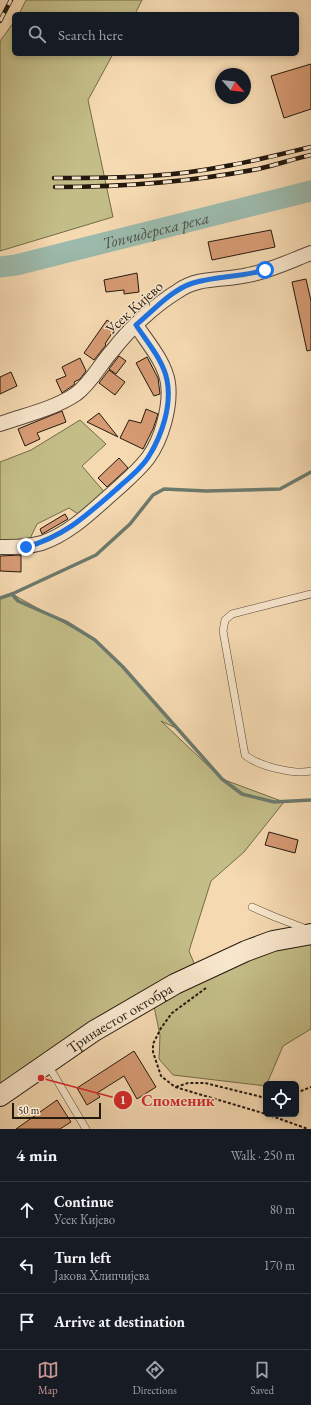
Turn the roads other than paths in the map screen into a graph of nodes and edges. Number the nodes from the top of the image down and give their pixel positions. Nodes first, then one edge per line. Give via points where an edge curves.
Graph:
1 (311, 253) edge
2 (136, 325) junction
3 (0, 424) edge
4 (0, 548) edge
5 (311, 594) edge
6 (311, 771) edge
7 (252, 906) dead end
8 (311, 934) edge
9 (47, 1063) junction
10 (0, 1096) edge
11 (86, 1129) edge

1 - 2 street, Усек Кијево via 247,276 212,279 192,284 178,290
2 - 3 street, Усек Кијево via 76,394 61,403
2 - 4 street via 163,367 167,381 168,395 164,421 149,457 134,474 71,528 43,542 26,547
5 - 6 lane via 232,614 225,620 223,631 245,755 251,761 281,769
7 - 8 lane via 305,927
8 - 9 street, Тринаестог октобра via 273,941 246,950 175,984 94,1031
9 - 10 street, Тринаестог октобра
9 - 11 lane

